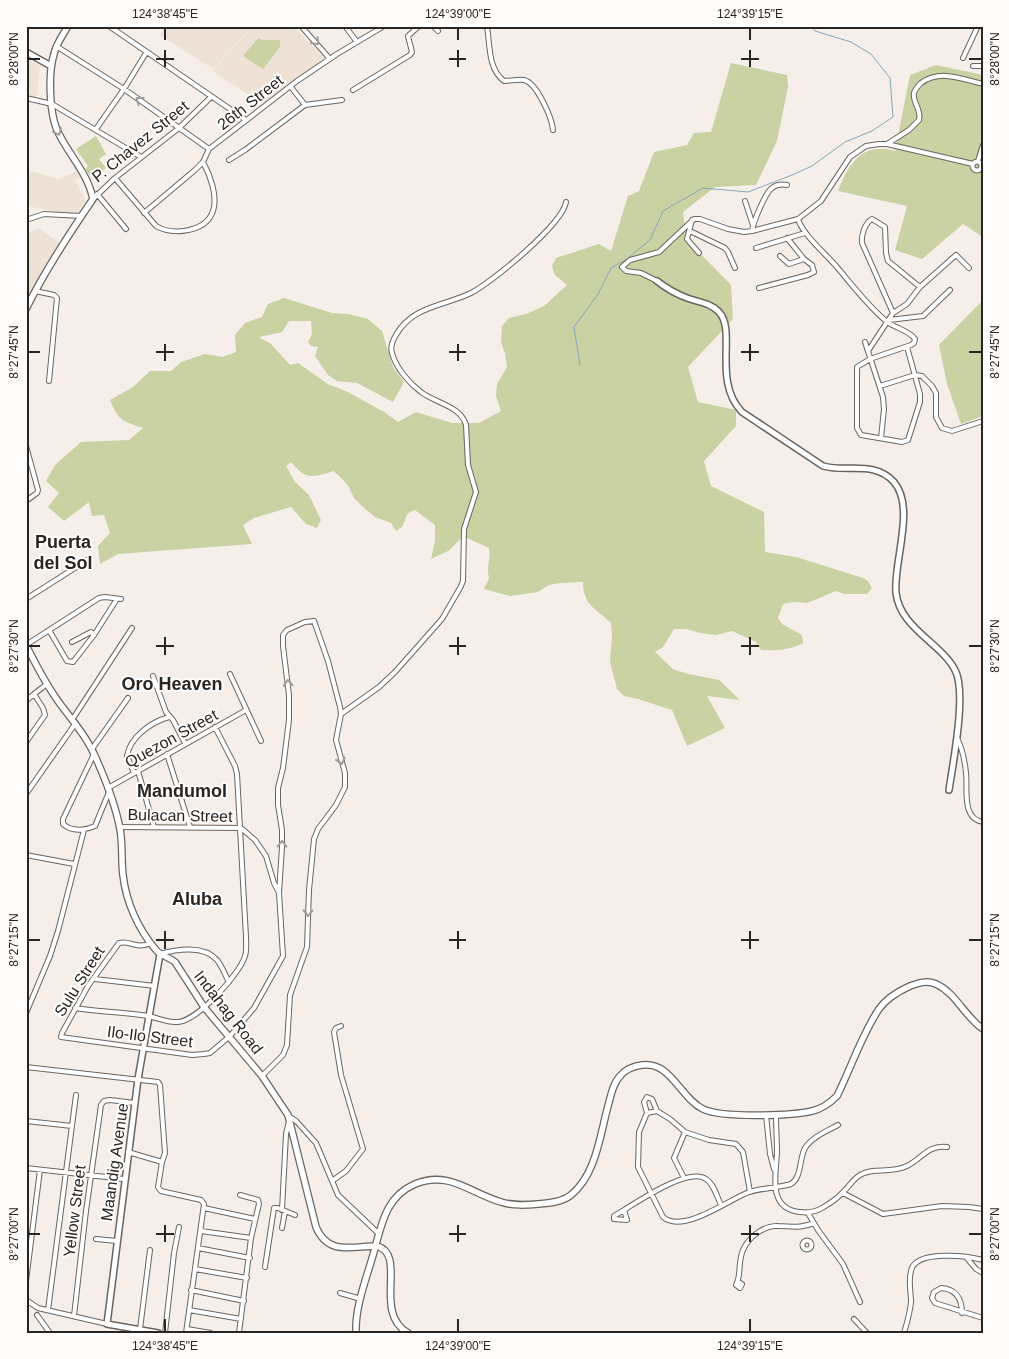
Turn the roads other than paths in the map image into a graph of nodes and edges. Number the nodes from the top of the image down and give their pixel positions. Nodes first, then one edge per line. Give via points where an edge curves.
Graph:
1 (68, 26) edge
2 (109, 26) edge
3 (301, 26) edge
4 (344, 26) edge
5 (384, 26) edge
6 (419, 26) edge
7 (434, 26) edge
8 (487, 26) edge
9 (978, 26) edge
10 (438, 31) dead end
11 (358, 42) junction
12 (56, 46) junction
13 (26, 52) edge
14 (146, 53) junction
15 (330, 58) junction
16 (963, 58) dead end
17 (51, 66) junction
18 (973, 66) dead end
19 (983, 66) edge
20 (983, 84) edge
21 (291, 87) junction
22 (124, 89) junction
23 (353, 90) dead end
24 (211, 97) junction
25 (26, 98) edge
26 (342, 100) dead end
27 (52, 104) junction
28 (305, 105) junction
29 (246, 120) junction
30 (179, 128) junction
31 (96, 129) junction
32 (553, 130) dead end
33 (887, 144) junction
34 (983, 145) edge
35 (209, 149) junction
36 (141, 157) junction
37 (229, 160) dead end
38 (978, 161) junction
39 (203, 162) junction
40 (973, 164) junction
41 (982, 166) edge
42 (115, 178) junction
43 (788, 185) dead end
44 (95, 196) junction
45 (745, 201) dead end
46 (566, 202) dead end
47 (144, 213) junction
48 (81, 216) junction
49 (26, 218) edge
50 (798, 219) junction
51 (692, 220) junction
52 (753, 225) junction
53 (126, 229) dead end
54 (690, 231) junction
55 (752, 232) junction
56 (805, 233) junction
57 (787, 238) junction
58 (756, 248) dead end
59 (699, 253) dead end
60 (780, 256) dead end
61 (804, 259) junction
62 (735, 268) dead end
63 (969, 268) dead end
64 (657, 281) joint
65 (920, 287) junction
66 (760, 288) dead end
67 (950, 290) dead end
68 (35, 291) junction
69 (26, 309) edge
70 (893, 313) junction
71 (888, 321) junction
72 (865, 342) dead end
73 (907, 347) junction
74 (868, 350) junction
75 (870, 359) junction
76 (915, 375) junction
77 (49, 381) dead end
78 (880, 386) junction
79 (983, 420) edge
80 (881, 438) junction
81 (26, 446) edge
82 (26, 501) edge
83 (89, 559) dead end
84 (26, 599) edge
85 (132, 628) dead end
86 (49, 630) junction
87 (94, 635) junction
88 (72, 642) dead end
89 (26, 645) edge
90 (230, 674) dead end
91 (153, 676) dead end
92 (47, 684) junction
93 (34, 694) junction
94 (128, 698) dead end
95 (26, 701) edge
96 (246, 710) junction
97 (341, 714) junction
98 (169, 717) junction
99 (74, 722) junction
100 (215, 727) junction
101 (957, 738) junction
102 (261, 741) dead end
103 (26, 742) edge
104 (186, 744) junction
105 (93, 752) junction
106 (167, 754) junction
107 (136, 772) junction
108 (108, 790) junction
109 (949, 790) dead end
110 (26, 794) edge
111 (983, 822) edge
112 (119, 827) junction
113 (154, 828) junction
114 (190, 828) junction
115 (240, 828) junction
116 (84, 830) junction
117 (26, 855) edge
118 (74, 864) junction
119 (279, 893) junction
120 (151, 943) junction
121 (160, 954) junction
122 (95, 978) junction
123 (229, 982) junction
124 (155, 986) junction
125 (204, 1007) junction
126 (75, 1008) junction
127 (26, 1013) edge
128 (148, 1016) junction
129 (341, 1026) dead end
130 (983, 1029) edge
131 (230, 1036) junction
132 (61, 1037) joint
133 (142, 1048) junction
134 (26, 1067) edge
135 (262, 1076) junction
136 (138, 1079) junction
137 (76, 1095) dead end
138 (135, 1103) junction
139 (657, 1111) junction
140 (647, 1113) junction
141 (776, 1114) junction
142 (766, 1115) junction
143 (290, 1117) junction
144 (26, 1120) edge
145 (838, 1125) dead end
146 (72, 1126) junction
147 (685, 1132) junction
148 (768, 1134) junction
149 (776, 1134) junction
150 (769, 1146) junction
151 (777, 1146) junction
152 (947, 1147) dead end
153 (128, 1152) junction
154 (162, 1162) junction
155 (26, 1168) edge
156 (40, 1170) junction
157 (65, 1172) junction
158 (774, 1172) junction
159 (91, 1176) junction
160 (684, 1178) junction
161 (124, 1179) junction
162 (332, 1181) junction
163 (776, 1186) junction
164 (750, 1192) junction
165 (843, 1192) junction
166 (651, 1193) junction
167 (240, 1195) dead end
168 (721, 1206) junction
169 (204, 1208) junction
170 (983, 1209) edge
171 (283, 1210) junction
172 (624, 1210) dead end
173 (808, 1212) junction
174 (295, 1215) dead end
175 (255, 1219) junction
176 (813, 1223) junction
177 (179, 1227) dead end
178 (282, 1228) dead end
179 (201, 1231) junction
180 (378, 1233) junction
181 (821, 1235) junction
182 (252, 1238) junction
183 (96, 1239) dead end
184 (117, 1241) junction
185 (811, 1243) dead end
186 (376, 1246) junction
187 (198, 1248) junction
188 (150, 1250) dead end
189 (966, 1257) junction
190 (250, 1258) junction
191 (983, 1260) edge
192 (265, 1268) dead end
193 (195, 1269) junction
194 (983, 1273) edge
195 (247, 1278) junction
196 (26, 1281) edge
197 (738, 1282) dead end
198 (192, 1290) junction
199 (340, 1293) dead end
200 (361, 1299) junction
201 (26, 1300) edge
202 (244, 1301) junction
203 (860, 1302) dead end
204 (48, 1310) junction
205 (189, 1310) junction
206 (962, 1312) junction
207 (37, 1315) dead end
208 (74, 1316) junction
209 (983, 1318) edge
210 (241, 1319) junction
211 (854, 1319) dead end
212 (107, 1324) junction
213 (140, 1329) junction
214 (187, 1331) edge
215 (208, 1332) edge
216 (50, 1333) edge
217 (158, 1333) edge
218 (165, 1333) edge
219 (239, 1333) edge
220 (356, 1333) edge
221 (408, 1333) edge
222 (867, 1333) edge
223 (904, 1333) edge

1 - 12 main road
2 - 14 street
3 -> 15 street
4 - 11 street
5 - 11 street, 26th Street
6 - 23 street via 408,36 410,54
7 - 10 street
8 - 32 street via 491,60 499,77 504,81 524,80 531,84 551,119
9 - 16 street
11 - 15 street, 26th Street
12 - 17 main road
12 - 22 street
13 - 17 street
14 - 22 street
14 - 24 street
15 - 21 street, 26th Street
17 - 27 main road
18 - 19 street
20 - 33 street via 941,75 925,81 914,92 920,110 919,120
21 - 28 street
21 - 29 street, 26th Street
30 -> 22 street
22 - 31 street
24 - 29 street
24 - 30 street, P. Chavez Street
25 - 27 street
26 - 28 street
27 - 31 street
27 -> 44 main road via 58,133
28 - 37 street
29 - 35 street, 26th Street
30 - 35 street
30 - 36 street, P. Chavez Street
31 - 36 street
33 - 40 street
33 - 50 street via 866,146 850,157 820,201
34 - 38 street
35 - 39 street, 26th Street
36 - 42 street, P. Chavez Street
38 - 40 street
38 - 41 street
39 - 47 street, 26th Street
39 - 47 street via 214,201 213,212 204,223 183,231 165,231
40 - 41 street via 977,170
42 - 44 street, P. Chavez Street
42 - 47 street
43 - 52 street via 780,184 770,190
44 - 48 main road, P. Chavez Street
44 - 53 street
45 - 52 street
46 - 97 street via 560,216 544,234 486,283 463,297 414,314 393,340 392,355 406,378 421,393 450,407 464,419 468,465 476,492 464,529 463,581 450,607 388,680
48 - 49 street via 44,214
48 - 68 main road, P. Chavez Street
50 - 55 street
50 - 56 street
51 - 54 street
51 - 55 street via 700,218 735,231
51 - 64 street via 659,252 630,260 622,267
52 - 55 street
54 - 59 street via 687,239
54 - 62 street via 725,248
56 - 57 street
56 - 71 street via 868,304
57 - 58 street
57 - 61 street
60 - 61 street via 789,264
61 - 66 street via 814,267 814,272
63 - 65 street via 956,255
64 - 101 street via 675,293 713,306 721,314 728,386 733,401 742,412 823,466 876,470 886,475 899,489 904,516 896,571 897,600 906,618 956,671 960,686
65 - 70 street via 907,304
65 - 70 street via 888,261 885,227 876,220 869,221 862,243
67 - 71 street via 923,316
68 - 69 main road, P. Chavez Street
68 - 77 street via 54,294 57,298
70 - 71 street
71 - 73 street via 914,336 914,343
71 - 74 street
72 - 74 street
73 - 75 street
73 - 76 street
74 - 75 street
75 - 78 street
75 - 80 street via 860,363 856,369 857,428 861,435
76 - 78 street
76 - 79 street via 922,376 935,389 936,417 942,428 952,431
76 - 80 street via 920,402 908,440
78 - 80 street via 884,406
81 - 82 street via 38,490
83 - 84 street
85 - 99 street
86 - 87 street via 70,662
86 - 87 street via 99,598 119,599
86 - 89 street
87 - 88 street via 89,632
89 - 92 main road, Indahag Road
90 - 96 street
91 - 98 street
92 - 93 street
92 - 99 main road, Indahag Road
93 - 95 street
93 - 103 street via 45,715
94 - 105 street
96 - 100 street, Quezon Street
96 - 102 street
119 -> 97 street via 282,830 278,794 289,720 282,646 287,630 314,621
97 -> 135 street via 336,740 345,773 345,787 314,839 307,947 290,995 287,1045 283,1055
98 - 104 street
98 - 107 street via 143,730 132,744 127,756
99 - 105 main road, Indahag Road
99 - 110 street
100 - 104 street, Quezon Street
100 - 115 street via 237,770
101 - 109 street
101 - 111 street via 966,773 968,807 973,818
104 - 106 street, Quezon Street
105 - 108 main road, Indahag Road
105 - 116 street via 62,822 65,827
106 - 107 street, Quezon Street
106 - 114 street
107 - 108 street, Quezon Street
107 - 113 street
108 - 112 main road, Indahag Road
108 - 116 street via 97,824
112 - 113 street, Bulacan Street
112 - 120 main road, Indahag Road via 128,902
113 - 114 street, Bulacan Street
114 - 115 street, Bulacan Street
115 - 119 street via 255,840 266,856
115 - 123 street via 246,947 242,962
116 - 118 street
117 - 118 street
118 - 127 street via 52,948
119 - 131 street, Ilo-Ilo Street via 283,956 254,1008
120 - 121 main road, Indahag Road
120 - 122 street, Sulu Street via 142,946 119,943
121 - 123 street via 176,949 208,954 216,959
121 - 124 street, Maandig Avenue
121 - 125 main road, Indahag Road via 175,962
122 - 124 street
122 - 126 street, Sulu Street
123 - 125 street
124 - 128 street, Maandig Avenue
125 - 128 street via 183,1021 171,1022
125 - 131 main road, Indahag Road
126 - 128 street
126 - 132 street, Sulu Street
128 - 133 street, Maandig Avenue
129 - 162 street via 334,1032 340,1067 363,1149 346,1171
130 - 141 main road via 942,988 932,982 920,982 891,997 879,1009 832,1101 812,1112
131 - 133 street, Ilo-Ilo Street via 204,1054
131 - 135 main road, Indahag Road
132 - 133 street, Ilo-Ilo Street
133 - 136 street, Maandig Avenue
134 - 136 street
135 - 143 main road, Indahag Road
136 - 138 street, Maandig Avenue
136 - 154 street via 160,1085 165,1154
137 - 146 street
138 - 153 street, Maandig Avenue
138 - 159 street, Yellow Street via 102,1102
139 - 140 street
139 - 140 street via 652,1099 646,1097
139 - 147 street
140 - 166 street via 639,1132 638,1162
141 - 142 main road
141 - 149 street
142 - 148 street
142 - 180 main road via 727,1115 705,1110 685,1095 666,1071 650,1065 635,1067 615,1083 588,1174 571,1195 555,1202 518,1205 502,1202 456,1183 431,1179 412,1186 394,1199
143 - 162 street via 316,1143
143 - 171 street via 286,1134
143 - 186 main road, Indahag Road via 306,1191 322,1239 334,1246
144 - 146 street
145 - 163 street via 807,1145 795,1182
146 - 157 street
147 - 160 street via 674,1158
147 - 164 street via 732,1143 740,1148
148 - 149 street
148 - 150 street
149 - 151 street
150 - 151 street
150 - 158 street
151 - 158 street
152 - 165 street via 933,1148 899,1170 864,1172
153 - 154 street
153 - 161 street, Maandig Avenue
154 - 169 street via 158,1187 161,1191 201,1200
155 - 156 street
156 - 157 street
156 - 196 street
157 - 159 street
157 - 204 street
158 - 163 street
159 - 161 street
159 - 208 street, Yellow Street
160 - 166 street
160 - 168 street via 700,1176 706,1179
161 - 184 street, Maandig Avenue
162 - 180 street via 340,1198
163 - 164 street
163 - 173 street via 778,1197 786,1208
164 - 168 street
165 - 170 street via 883,1214 942,1206
165 - 173 street via 819,1210
166 - 168 street via 668,1221 696,1218
166 - 172 street
167 - 175 street via 258,1202
169 - 175 street
169 - 179 street
171 - 174 street
171 - 178 street
171 - 192 street via 274,1209
173 - 176 street
175 - 182 street
176 - 181 street
176 - 197 street via 793,1228 769,1227 760,1231 744,1247
177 - 218 street
179 - 182 street
179 - 187 street
180 - 186 main road
181 - 185 street
181 - 203 street via 842,1264
182 - 190 street
183 - 184 street
184 - 212 street, Maandig Avenue
186 - 200 main road
186 - 221 main road via 385,1251 390,1264 393,1317 398,1326
187 - 190 street
187 - 193 street
188 - 213 street
189 - 191 street
189 - 194 street
189 - 223 street via 931,1257 914,1266 910,1272 911,1304
190 - 195 street
193 - 195 street
193 - 198 street
195 - 202 street
198 - 202 street
198 - 205 street
199 - 200 street
200 - 220 main road
201 - 204 street
202 - 210 street
204 - 208 street
205 - 210 street
205 - 214 street
206 - 206 street via 935,1303 932,1298 934,1292 942,1288 953,1291 960,1299
206 - 209 street
207 - 216 street
208 - 212 street
210 - 219 street
211 - 222 street
212 - 213 street
213 - 217 street
214 - 215 street

